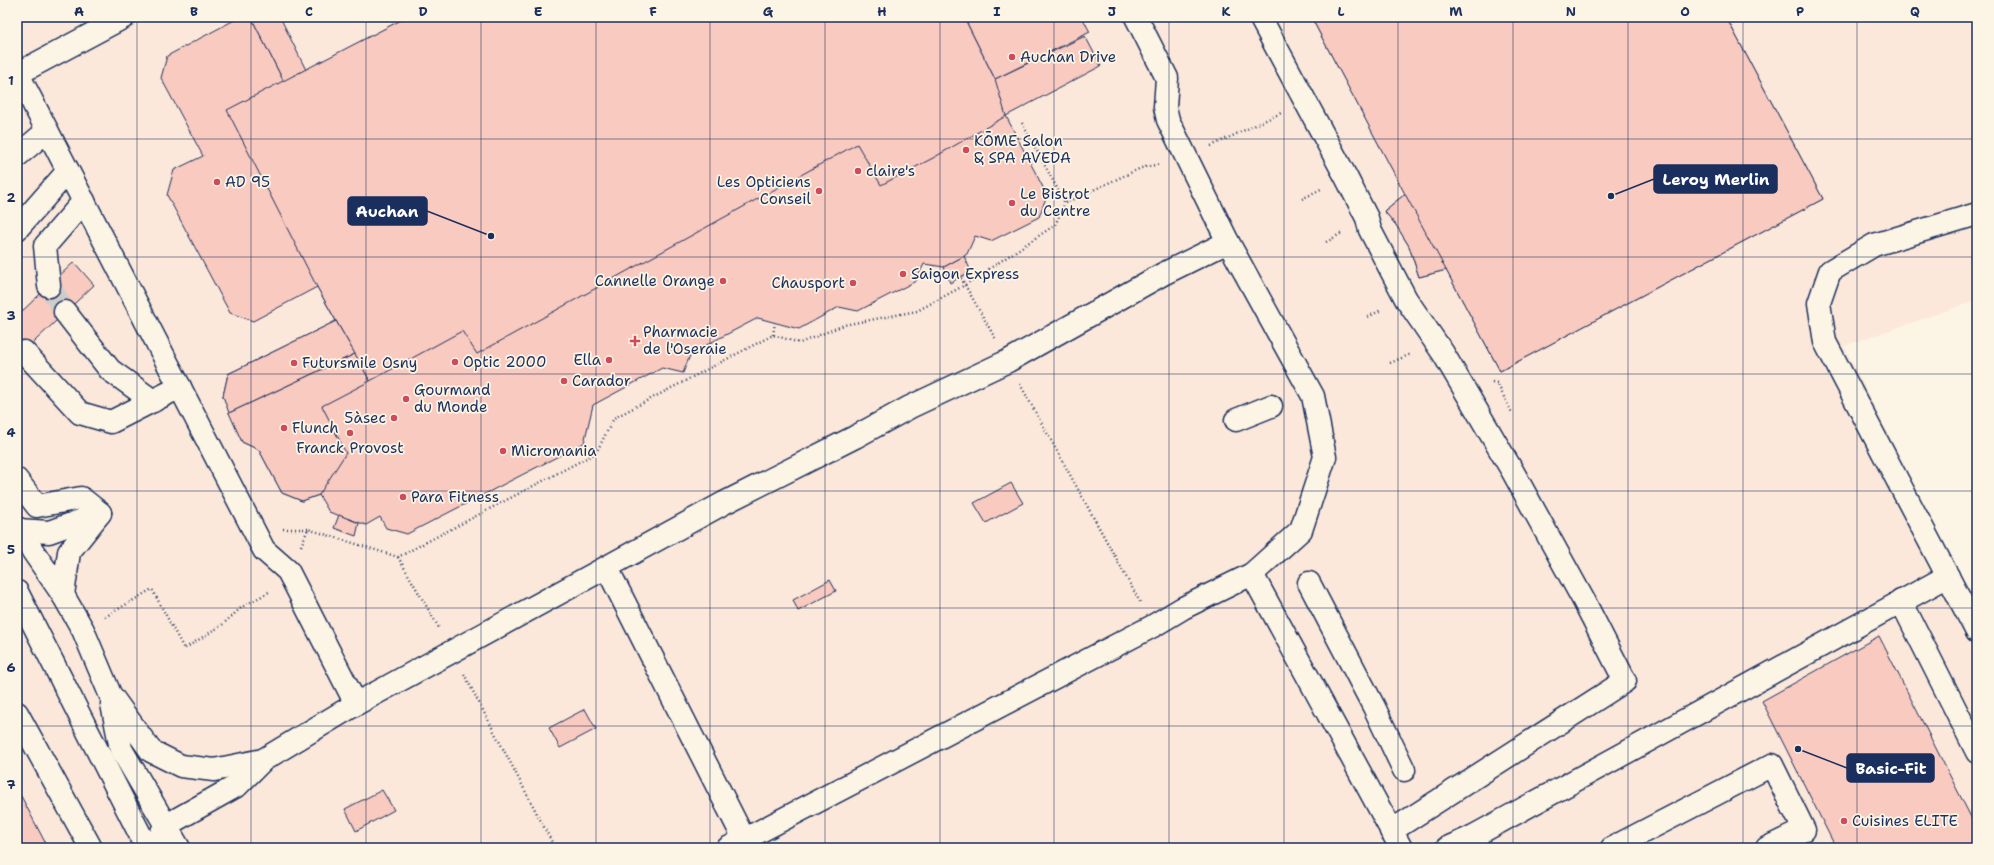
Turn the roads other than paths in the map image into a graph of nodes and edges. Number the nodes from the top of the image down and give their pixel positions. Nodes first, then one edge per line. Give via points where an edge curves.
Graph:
1 (124, 17) edge
2 (1136, 17) edge
3 (1260, 17) edge
4 (18, 74) edge
5 (47, 131) junction
6 (17, 156) edge
7 (68, 171) junction
8 (84, 201) junction
9 (1977, 214) edge
10 (17, 229) edge
11 (1228, 242) junction
12 (49, 286) tunnel mouth
13 (65, 312) tunnel mouth
14 (24, 352) dead end
15 (180, 387) junction
16 (153, 401) junction
17 (1271, 406) dead end
18 (1236, 420) dead end
19 (17, 480) edge
20 (100, 513) junction
21 (18, 529) edge
22 (607, 568) junction
23 (1252, 574) junction
24 (1948, 576) junction
25 (1309, 582) dead end
26 (17, 592) edge
27 (63, 595) junction
28 (1901, 601) junction
29 (25, 626) edge
30 (1977, 632) edge
31 (110, 694) junction
32 (356, 704) junction
33 (17, 713) edge
34 (1977, 752) edge
35 (263, 760) junction
36 (1404, 770) dead end
37 (165, 826) junction
38 (1396, 839) edge
39 (1475, 842) edge
40 (736, 844) edge
41 (91, 848) edge
42 (147, 848) edge
43 (154, 848) edge
44 (179, 848) edge
45 (1447, 848) edge
46 (1612, 848) edge
47 (1767, 848) edge

1 - 4 street
2 - 11 street via 1167,78 1165,107 1168,120
3 - 38 street via 1367,218 1370,230 1406,299 1443,353 1513,472 1625,681
4 - 5 street
5 - 6 street
5 - 7 street
7 - 8 street
7 - 10 street
8 - 12 street via 45,246
8 - 15 street
9 - 24 street via 1874,245 1830,271 1820,303 1825,342
11 - 22 street via 1163,274 1008,361 910,407 855,438 724,503
11 - 23 street via 1313,396 1326,457 1301,530
13 - 16 street via 110,370
14 - 16 street via 80,413 111,422
15 - 16 street
15 - 32 street via 264,550 288,571
17 - 18 street
19 - 20 street via 37,506 81,498
20 - 21 street via 49,532
20 - 27 street via 69,552
21 - 27 street
22 - 32 street
22 - 40 street
23 - 38 street
23 - 40 street
24 - 28 street
24 - 30 street
25 - 36 street via 1374,706
26 - 29 street
27 - 31 street via 83,630
28 - 34 street
28 - 39 street
29 - 42 street
31 - 35 street via 150,751 181,766 214,770
31 - 37 street via 121,749
32 - 35 street
33 - 41 street
35 - 37 street via 238,785
37 - 43 street
37 - 44 street
39 - 45 street
46 - 47 street via 1772,765 1804,830

